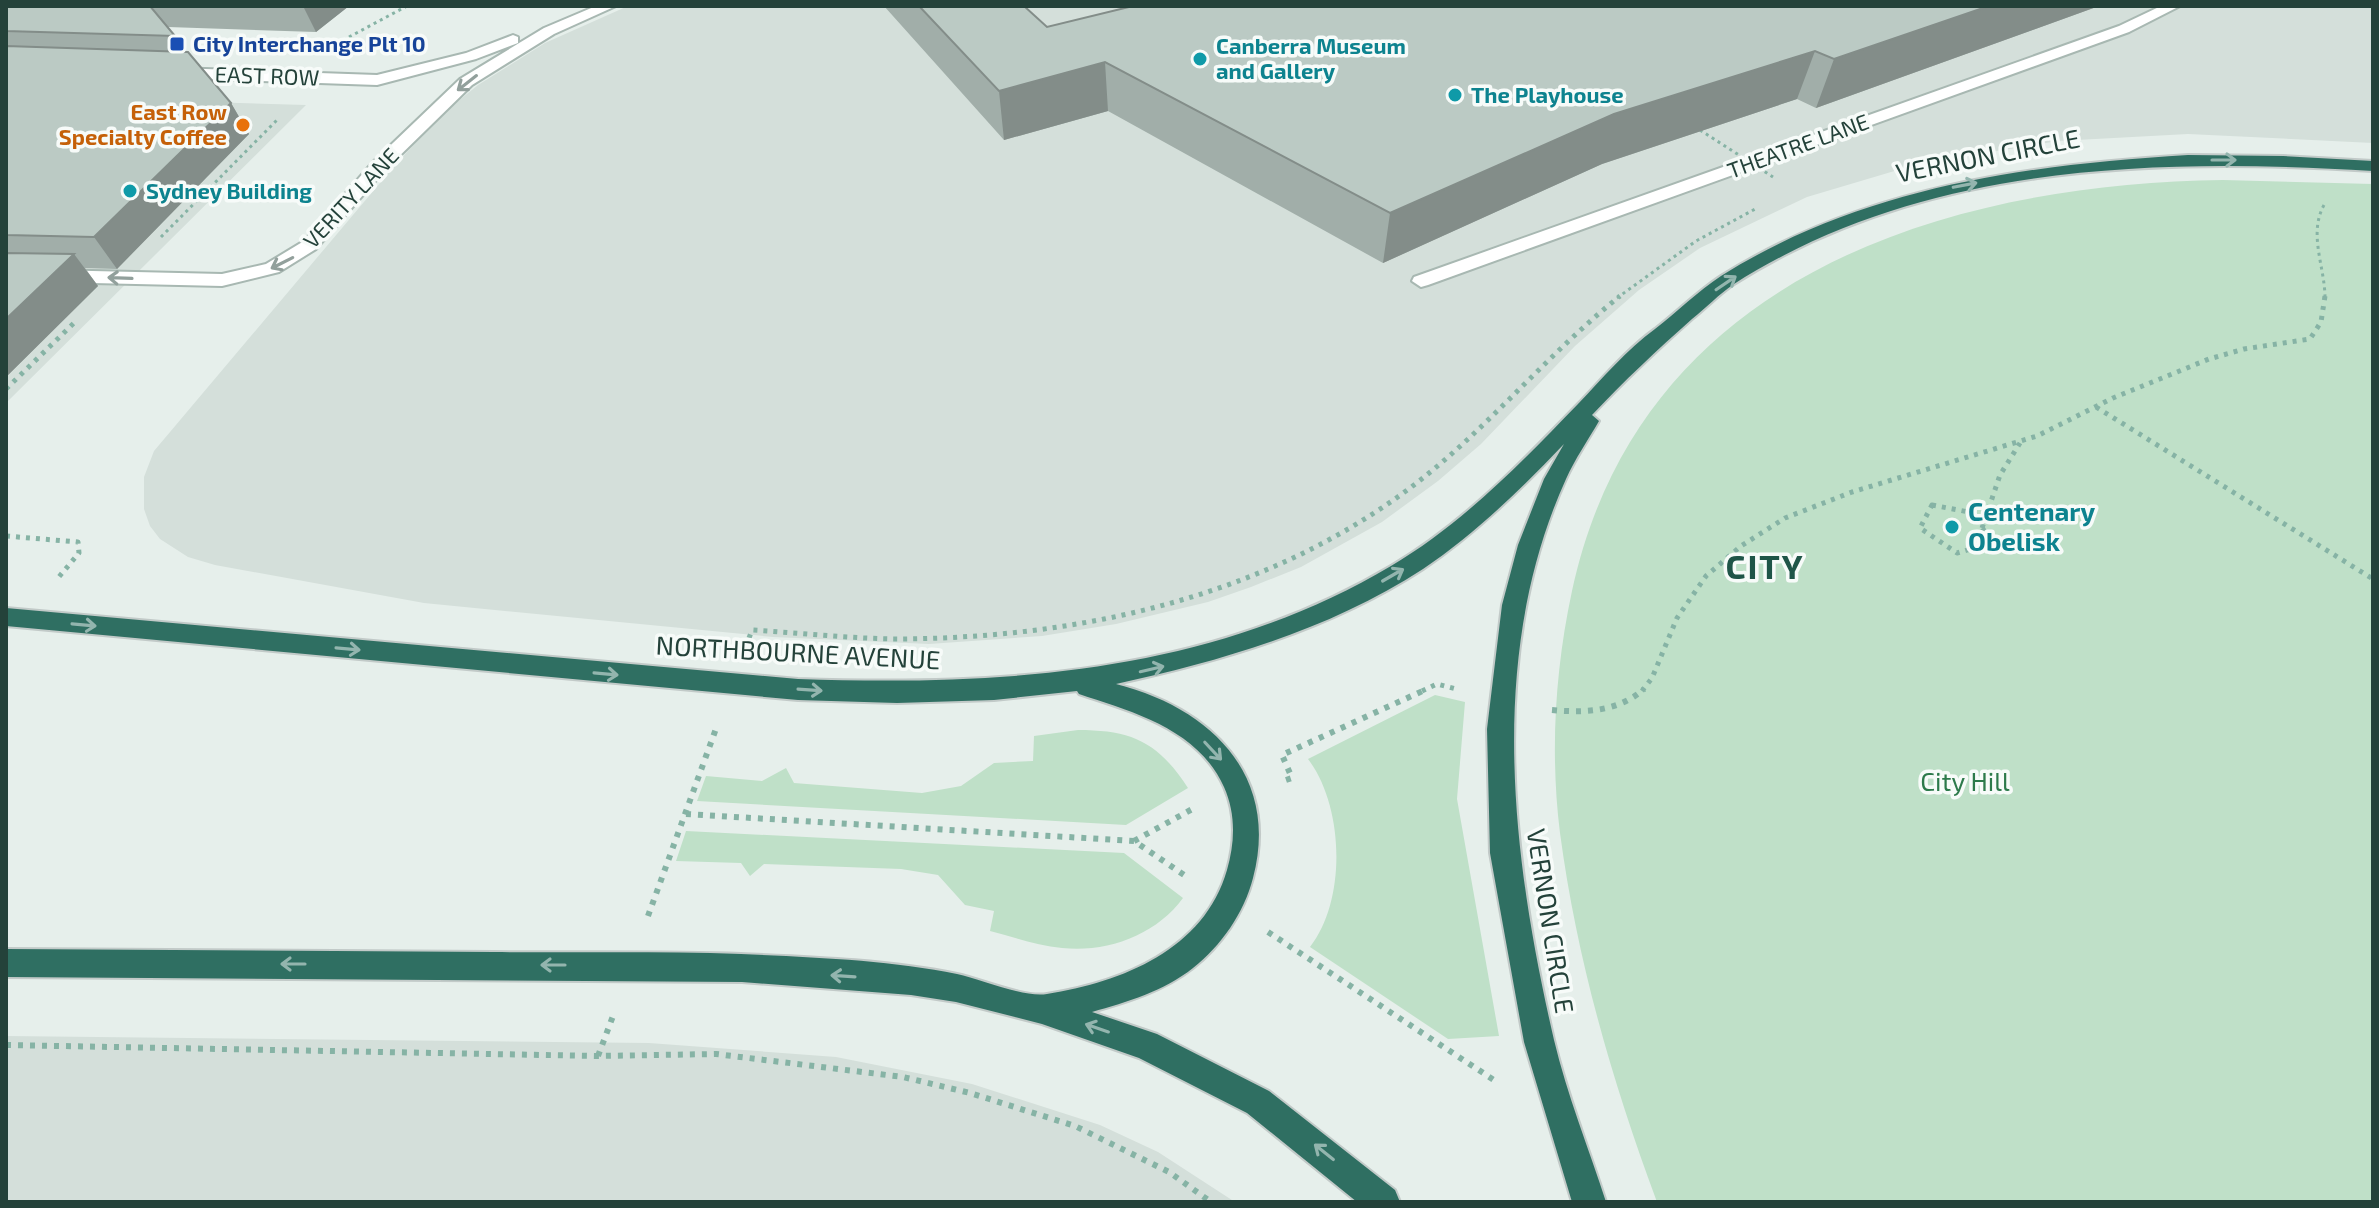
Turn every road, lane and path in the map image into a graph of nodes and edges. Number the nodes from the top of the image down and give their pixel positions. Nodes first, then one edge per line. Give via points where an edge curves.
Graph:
1 (407, 6) edge
2 (577, 6) edge
3 (596, 6) edge
4 (609, 6) edge
5 (2173, 6) edge
6 (158, 72) edge
7 (300, 77) junction
8 (377, 80) junction
9 (1688, 122) edge
10 (2373, 166) edge
11 (1773, 177) dead end
12 (2329, 202) dead end
13 (6, 275) edge
14 (119, 278) junction
15 (1421, 281) dead end
16 (1665, 330) junction
17 (6, 389) edge
18 (2096, 407) junction
19 (2021, 442) junction
20 (1982, 528) junction
21 (6, 536) edge
22 (79, 553) dead end
23 (2373, 579) edge
24 (6, 617) edge
25 (1070, 684) junction
26 (1505, 700) junction
27 (1242, 794) junction
28 (686, 814) dead end
29 (1134, 841) junction
30 (1228, 906) junction
31 (6, 963) edge
32 (1042, 1010) junction
33 (6, 1045) edge
34 (1505, 1087) dead end
35 (1211, 1202) edge
36 (1383, 1202) edge
37 (1589, 1202) edge

1 - 7 path via 331,47
2 - 8 lane
3 - 8 lane, EAST ROW via 471,56
4 -> 14 lane, VERITY LANE via 549,31 466,82 292,258 222,280
5 - 15 lane, THEATRE LANE via 2124,29
6 - 7 lane, EAST ROW
7 - 8 lane, EAST ROW
7 - 14 path via 276,100 282,115
9 - 11 path, bridge
16 -> 10 highway, VERNON CIRCLE via 1744,271 1797,241 1952,188 2027,173 2131,162 2259,160
12 - 18 path via 2316,216 2325,301 2321,324 2310,339 2220,356
13 - 14 lane, VERITY LANE
14 - 17 path
25 -> 16 highway, NORTHBOURNE AVENUE via 1243,644 1338,606 1416,562 1497,501
16 - 26 highway, VERNON CIRCLE via 1591,415 1555,479 1514,605
18 - 19 path
18 - 23 path
19 - 20 path via 2000,475
19 - 26 path via 1802,509 1756,536 1706,576 1677,618 1652,678 1630,701 1578,713
20 - 20 path via 1991,543 1957,553 1920,528 1932,505 1974,513
21 - 22 path via 78,542
24 -> 25 highway, NORTHBOURNE AVENUE via 864,694 973,693
25 -> 27 highway via 1116,692 1185,725 1213,750
26 - 27 path via 1437,684 1282,755 1292,778
26 - 37 highway, VERNON CIRCLE via 1500,729 1504,853 1539,1042
27 - 29 path via 1190,809
27 - 30 highway via 1249,843
28 - 29 path
29 - 30 path
30 - 32 highway via 1171,966 1109,995
30 - 34 path
32 -> 31 highway via 911,981 742,968
36 -> 32 highway via 1258,1102 1146,1045
33 - 35 path via 716,1054 903,1077 1075,1126 1169,1172

